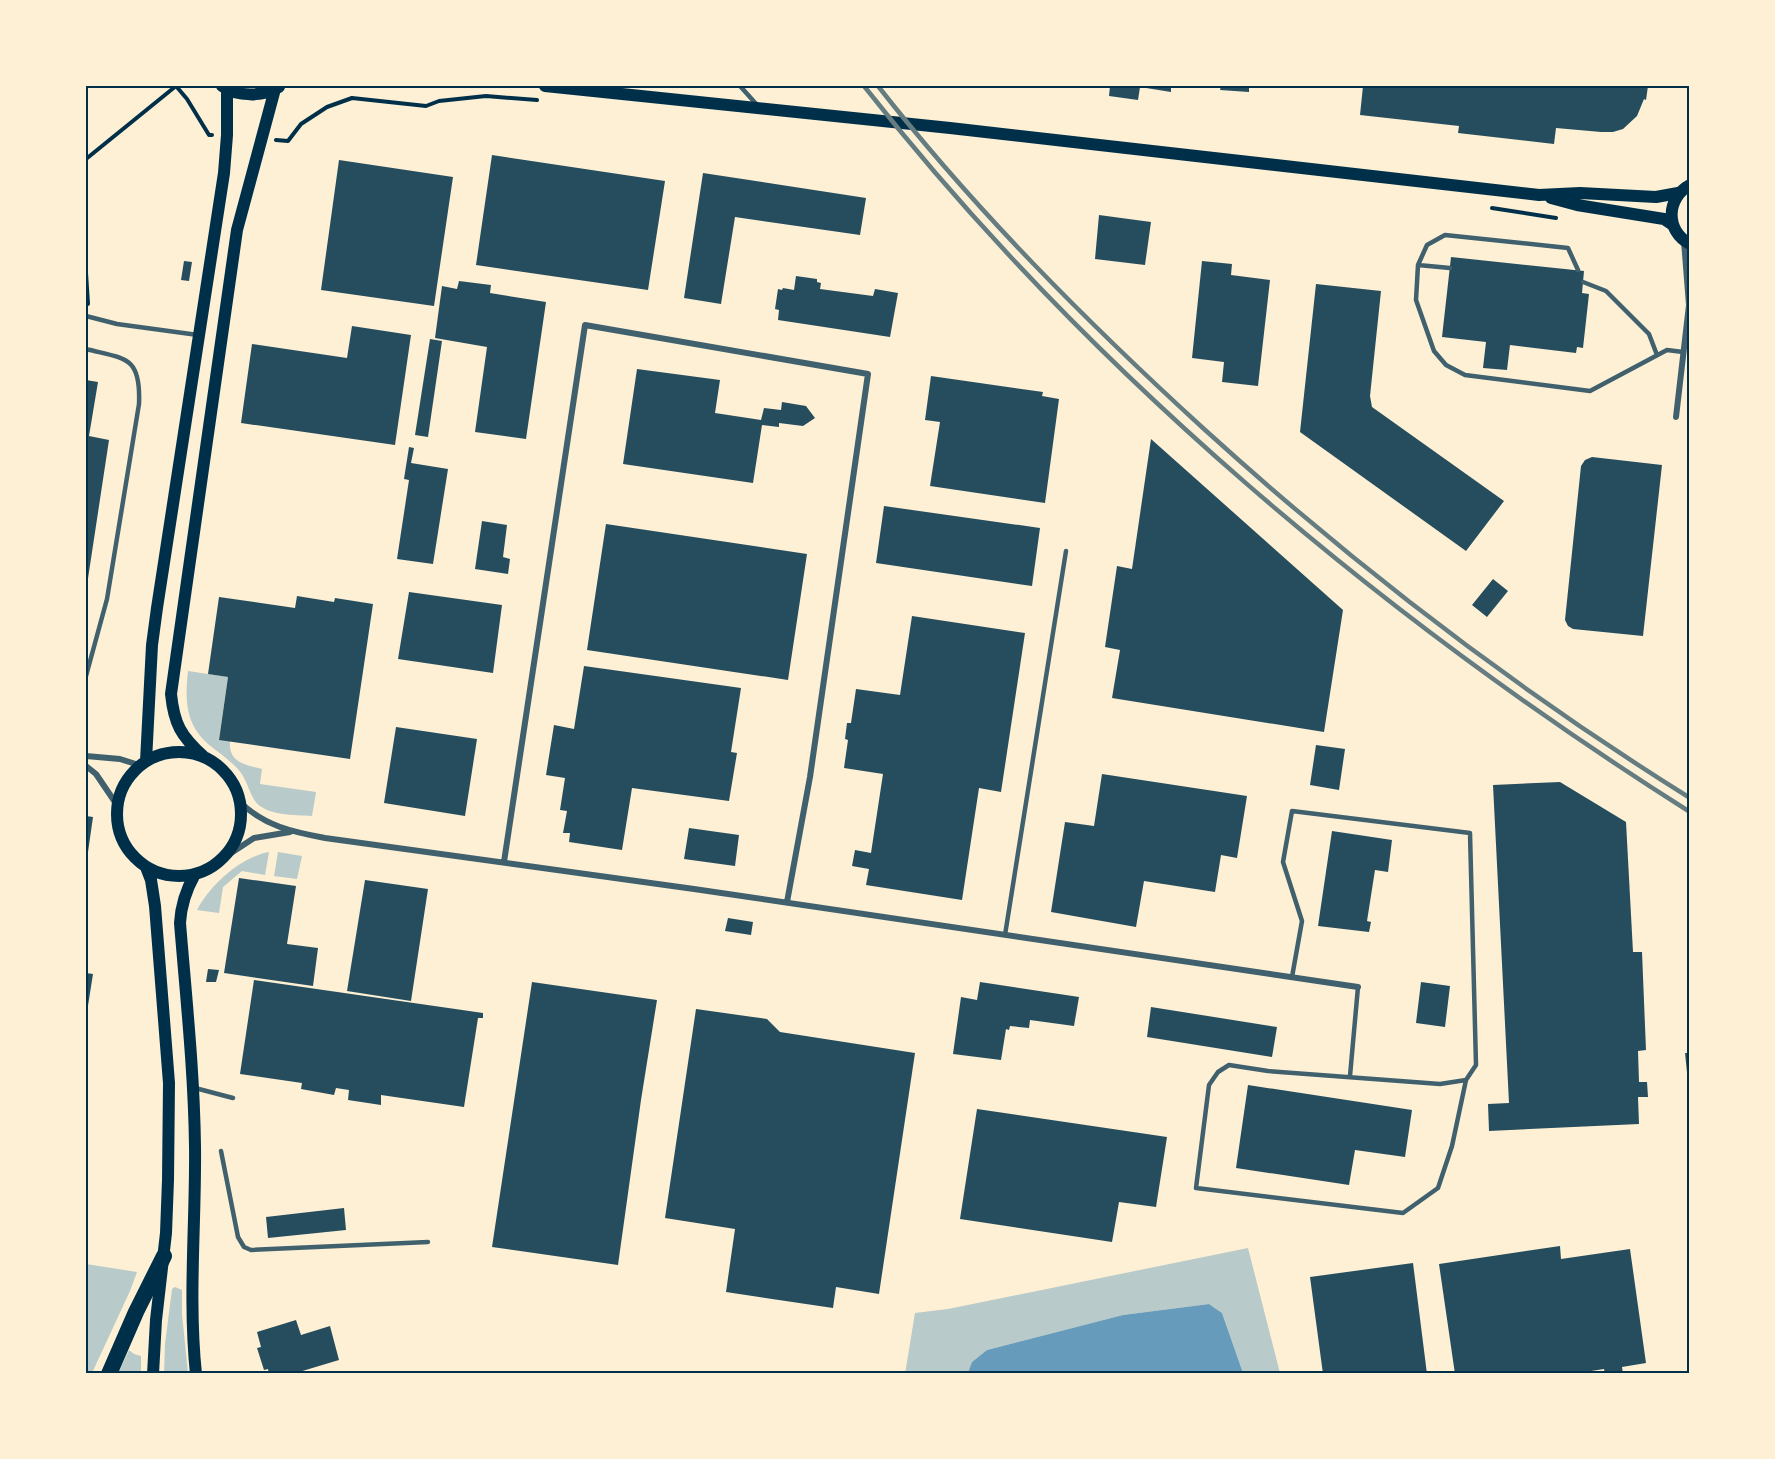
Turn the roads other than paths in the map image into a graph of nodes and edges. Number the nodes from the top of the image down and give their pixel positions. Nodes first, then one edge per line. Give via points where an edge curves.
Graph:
1 (545, 86) edge
2 (740, 86) edge
3 (278, 87) edge
4 (224, 88) edge
5 (759, 108) junction
6 (1689, 185) edge
7 (1678, 193) junction
8 (1539, 195) junction
9 (1673, 225) junction
10 (1687, 242) edge
11 (1418, 265) junction
12 (1450, 268) dead end
13 (1578, 270) dead end
14 (1583, 282) dead end
15 (1689, 304) edge
16 (87, 317) edge
17 (199, 336) junction
18 (86, 350) edge
19 (1683, 352) junction
20 (1657, 355) junction
21 (1676, 417) dead end
22 (1066, 551) dead end
23 (86, 676) edge
24 (86, 756) edge
25 (203, 756) junction
26 (143, 763) junction
27 (86, 766) edge
28 (240, 802) junction
29 (117, 805) junction
30 (291, 832) junction
31 (225, 857) junction
32 (504, 862) junction
33 (146, 867) junction
34 (195, 874) junction
35 (787, 902) junction
36 (1005, 935) junction
37 (1293, 977) junction
38 (1358, 987) joint
39 (1350, 1076) junction
40 (1466, 1080) junction
41 (194, 1088) junction
42 (233, 1098) dead end
43 (221, 1151) dead end
44 (428, 1242) dead end
45 (164, 1256) junction
46 (109, 1374) edge
47 (153, 1374) edge
48 (196, 1374) edge

1 - 5 main road
2 - 5 lane
3 - 4 main road via 248,95
3 - 25 main road via 237,230 171,694 177,725
4 - 17 main road via 224,173
5 - 8 main road
6 - 7 main road
7 - 8 main road via 1656,197
7 - 9 main road via 1671,208
8 - 9 main road via 1664,219
9 - 10 main road
10 - 15 street
11 - 12 lane
11 - 13 lane via 1427,245 1444,236 1568,248
11 - 20 lane via 1416,300 1434,351 1446,365 1465,375 1590,391
14 - 20 lane via 1606,291 1649,334
15 - 19 street
16 - 17 lane
17 - 26 main road via 153,635
18 - 23 lane via 124,358 140,384 107,599
19 - 20 lane via 1667,350
19 - 21 street
22 - 36 lane
24 - 26 street
25 - 26 main road via 174,752 159,754
25 - 28 main road via 228,774
26 - 29 main road via 125,783
27 - 29 street
28 - 30 street via 258,817
28 - 31 main road via 241,822
29 - 33 main road via 122,840
30 - 31 street via 254,838
30 - 32 street
31 - 34 main road
32 - 35 street
32 - 35 street via 585,325 868,374 810,777
33 - 34 main road via 170,876
33 - 45 main road via 155,906 169,1083
34 - 41 main road via 181,907 180,923
35 - 36 street
36 - 37 street
37 - 38 street
37 - 40 lane via 1302,921 1283,862 1292,811 1470,833 1476,1065
38 - 39 lane
39 - 40 lane via 1440,1084
39 - 40 lane via 1229,1065 1218,1072 1209,1084 1196,1188 1403,1213 1438,1188 1452,1146
41 - 42 lane
41 - 48 main road via 192,1309
43 - 44 lane via 238,1237 244,1247 251,1250
45 - 46 highway
45 - 47 main road

